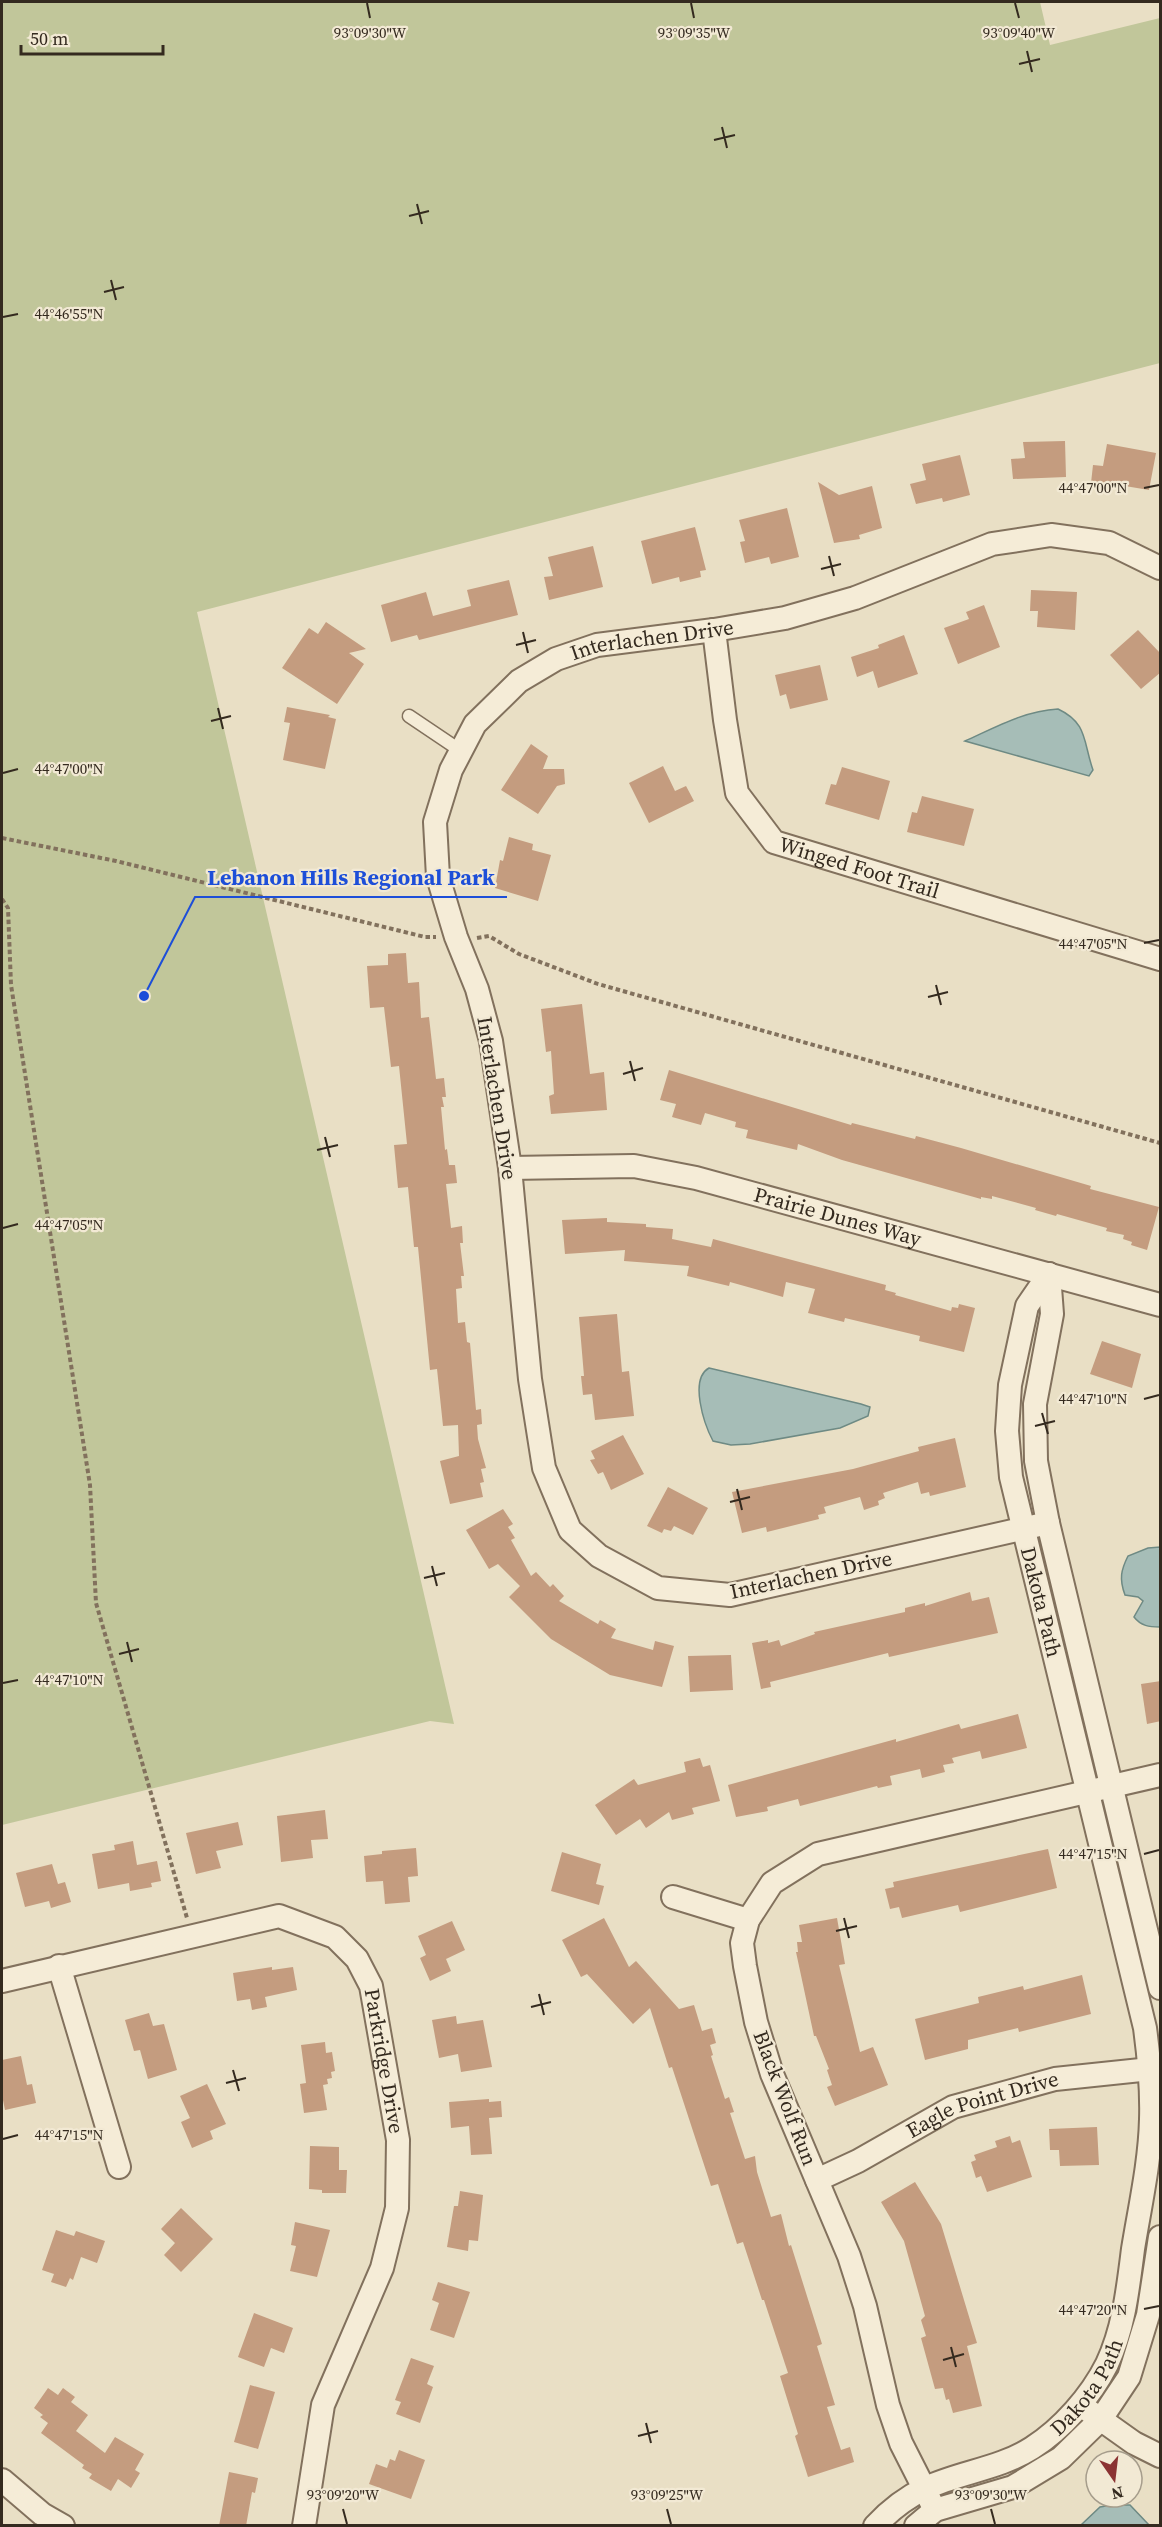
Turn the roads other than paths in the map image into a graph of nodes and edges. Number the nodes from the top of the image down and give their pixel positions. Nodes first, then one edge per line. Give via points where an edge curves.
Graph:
1 (1161, 568) edge
2 (714, 630) junction
3 (409, 716) dead end
4 (461, 751) junction
5 (1161, 959) edge
6 (510, 1168) junction
7 (1049, 1274) junction
8 (1161, 1305) edge
9 (1048, 1523) junction
10 (1023, 1528) junction
11 (1161, 1775) edge
12 (1112, 1786) junction
13 (1087, 1792) junction
14 (673, 1897) dead end
15 (748, 1920) junction
16 (59, 1966) junction
17 (2, 1981) edge
18 (1161, 1988) edge
19 (1156, 2069) edge
20 (119, 2167) dead end
21 (817, 2180) junction
22 (1161, 2236) edge
23 (1080, 2405) junction
24 (1101, 2419) junction
25 (1161, 2456) edge
26 (2, 2480) edge
27 (924, 2488) junction
28 (935, 2510) junction
29 (63, 2526) edge
30 (304, 2526) edge
31 (875, 2526) edge
32 (916, 2526) edge

1 - 2 street, Interlachen Drive via 1109,543 1051,535 992,544 855,598 785,618
2 - 4 street, Interlachen Drive via 597,645 556,659 519,681 475,724
2 - 5 street, Winged Foot Trail via 737,793 774,842
3 - 4 lane
4 - 6 street, Interlachen Drive via 435,822 438,877 491,1041
6 - 7 street, Prairie Dunes Way via 634,1166 696,1178
6 - 10 street, Interlachen Drive via 530,1379 544,1468 570,1530 599,1556 658,1588 730,1595
7 - 8 street, Prairie Dunes Way
7 - 9 street, Dakota Path via 1052,1314 1035,1404 1036,1461
7 - 10 street, Dakota Path via 1027,1306 1010,1385 1007,1431 1011,1477
9 - 10 street, Interlachen Drive
9 - 12 street, Dakota Path
10 - 13 street, Dakota Path
11 - 12 street, Black Wolf Run
12 - 13 street, Black Wolf Run
12 - 18 street, Dakota Path
13 - 15 street, Black Wolf Run via 818,1854 772,1883
13 - 19 street, Dakota Path
14 - 15 street
15 - 21 street, Black Wolf Run via 742,1943 756,2022 772,2074
16 - 17 street, Parkridge Drive
16 - 20 street
16 - 30 street, Parkridge Drive via 279,1916 335,1937 357,1959 371,1986 398,2140 397,2208 382,2268 323,2405
19 - 21 street, Eagle Point Drive via 1055,2079 953,2107
19 - 23 street, Dakota Path via 1125,2308 1107,2365
21 - 27 street, Black Wolf Run via 865,2306 901,2443
22 - 24 street, Dakota Path via 1148,2315 1129,2377
23 - 24 street
23 - 27 street, Dakota Path via 1032,2448 997,2465
24 - 25 street via 1134,2443
24 - 28 street, Dakota Path via 1061,2458 1013,2487
26 - 29 street via 42,2514
27 - 28 street, Black Wolf Run
27 - 31 street, Dakota Path via 889,2511
28 - 32 street, Dakota Path

